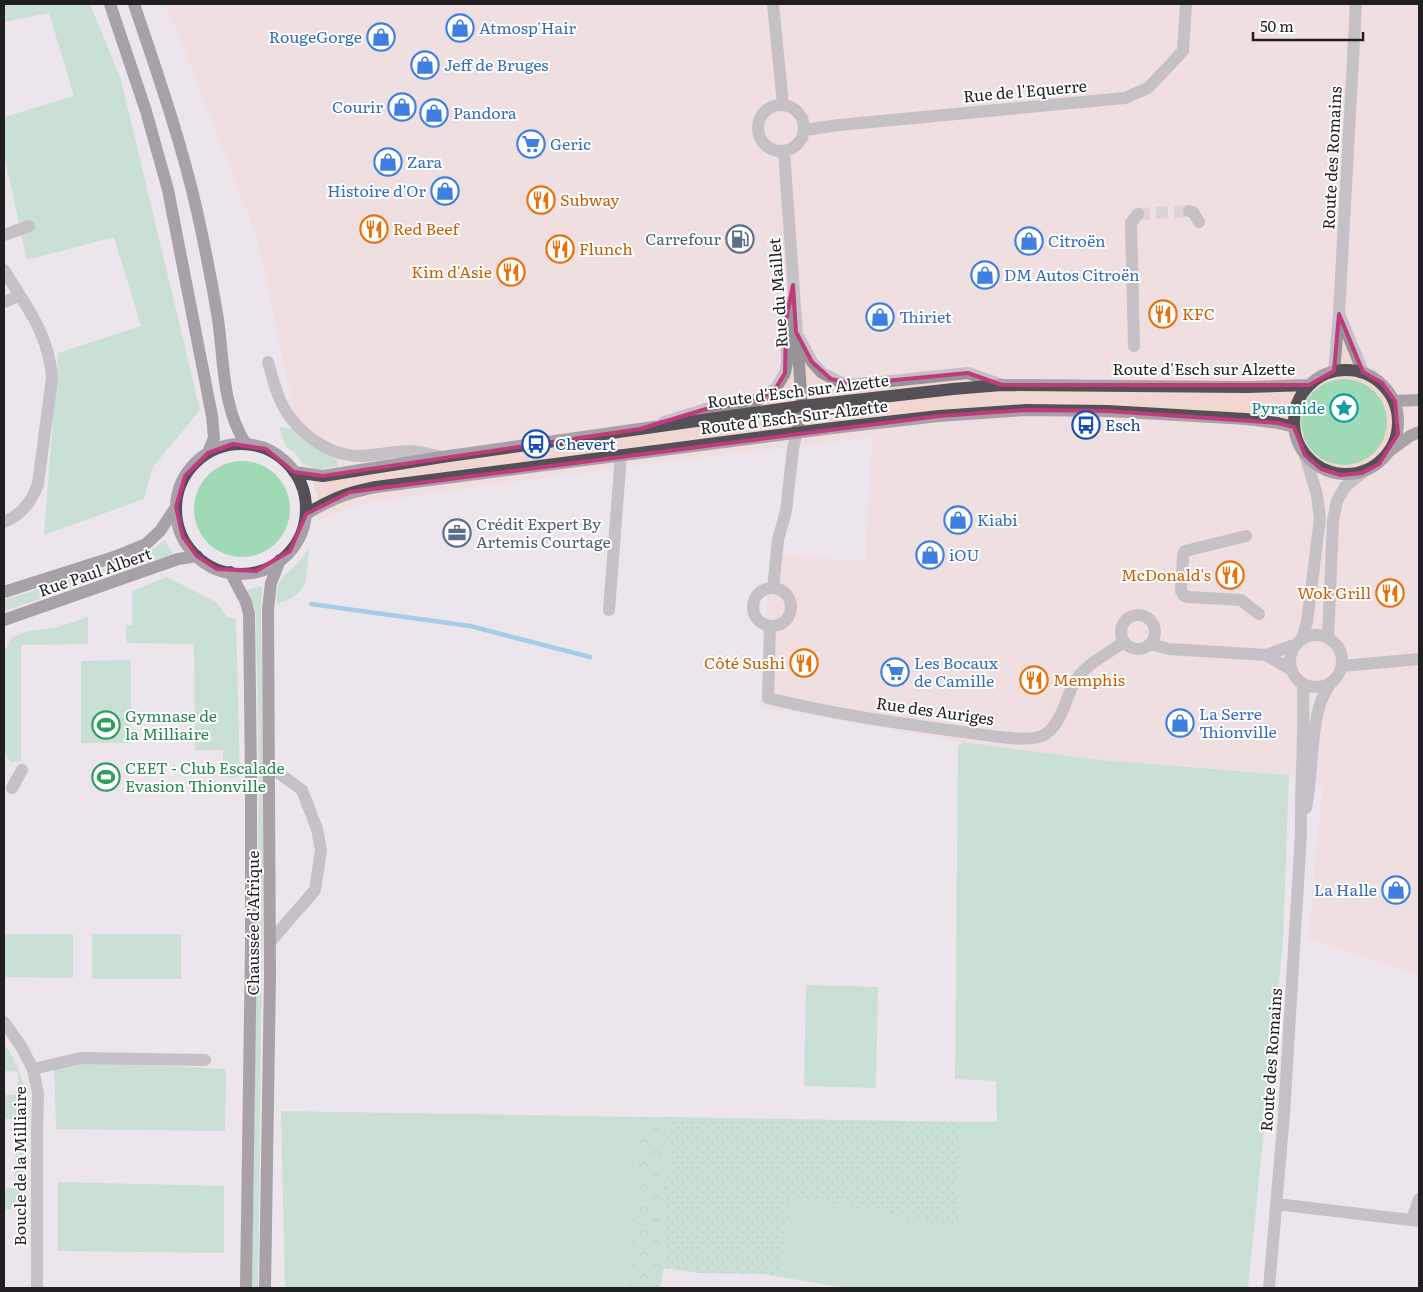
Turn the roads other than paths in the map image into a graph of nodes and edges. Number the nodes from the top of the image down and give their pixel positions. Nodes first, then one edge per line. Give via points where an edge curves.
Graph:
1 (110, 4) edge
2 (134, 4) edge
3 (773, 4) edge
4 (1186, 4) edge
5 (1356, 4) edge
6 (783, 104) junction
7 (805, 130) junction
8 (784, 151) junction
9 (1189, 211) dead end
10 (1138, 214) dead end
11 (1199, 222) dead end
12 (29, 226) dead end
13 (4, 235) edge
14 (5, 275) edge
15 (793, 285) junction
16 (19, 296) junction
17 (4, 302) edge
18 (1340, 314) junction
19 (796, 332) junction
20 (1134, 346) dead end
21 (268, 362) dead end
22 (1334, 371) junction
23 (1363, 372) junction
24 (1002, 385) junction
25 (1310, 385) junction
26 (1419, 400) edge
27 (1395, 401) junction
28 (802, 406) junction
29 (1294, 427) junction
30 (640, 429) junction
31 (1419, 432) edge
32 (796, 433) junction
33 (246, 444) junction
34 (1391, 450) junction
35 (208, 453) junction
36 (621, 455) junction
37 (1305, 455) junction
38 (442, 457) junction
39 (294, 472) junction
40 (1362, 473) junction
41 (176, 507) junction
42 (306, 514) junction
43 (4, 522) edge
44 (1246, 536) dead end
45 (197, 556) junction
46 (280, 560) junction
47 (230, 572) junction
48 (773, 588) junction
49 (4, 592) edge
50 (609, 610) dead end
51 (1258, 614) dead end
52 (4, 620) edge
53 (770, 627) junction
54 (1328, 638) junction
55 (1300, 641) junction
56 (1124, 642) junction
57 (1150, 644) junction
58 (1266, 655) junction
59 (1419, 659) edge
60 (1342, 666) junction
61 (1292, 670) junction
62 (1303, 684) junction
63 (1330, 684) junction
64 (269, 766) junction
65 (22, 770) dead end
66 (12, 788) dead end
67 (1301, 833) junction
68 (270, 942) junction
69 (4, 1022) edge
70 (205, 1060) dead end
71 (33, 1069) junction
72 (1419, 1199) edge
73 (1276, 1204) junction
74 (1415, 1220) edge
75 (37, 1288) edge
76 (246, 1288) edge
77 (265, 1288) edge
78 (1270, 1288) edge

1 - 35 main road via 146,111 168,190 212,416 214,438
2 - 33 main road via 165,96 197,211 218,319 230,412
3 - 6 street
4 - 7 street, Rue de l'Equerre via 1183,51 1148,88 1125,98
5 - 18 street, Route des Romains
6 - 7 street via 797,110
6 - 8 street via 765,111 758,128 766,145
7 - 8 street via 798,144
8 - 15 street, Rue du Maillet
9 - 11 street
10 - 20 street via 1131,223
12 - 13 street
14 - 16 street
15 - 19 street, Rue du Maillet
15 - 30 street via 786,319 788,362 776,388 758,400 706,409
16 - 17 street
16 - 43 street via 38,325 51,362 47,465 27,506
18 - 22 street, Route des Romains
18 - 23 street, Route des Romains
19 - 24 street via 812,362 842,383 968,373
19 - 28 street, Rue du Maillet
21 - 38 street via 283,406 301,429 322,444 349,455 409,451
22 - 23 main road
22 - 25 main road
23 - 27 main road via 1382,383
24 - 25 main road, Route d'Esch sur Alzette
24 - 28 main road, Route d'Esch sur Alzette
25 - 29 main road via 1300,397
26 - 27 main road
27 - 34 main road via 1399,417 1398,434
28 - 30 main road, Route d'Esch sur Alzette
28 - 32 street, Rue du Maillet
29 - 32 main road, Route d'Esch-Sur-Alzette via 1246,419 1026,410 939,416
29 - 37 main road via 1297,442
30 - 38 main road, Route d'Esch sur Alzette
31 - 34 main road
32 - 36 main road, Route d'Esch-Sur-Alzette
32 - 48 street
33 - 35 main road via 233,444
33 - 39 main road via 275,454
34 - 40 main road via 1378,464
35 - 41 main road via 185,476
36 - 42 main road, Route d'Esch-Sur-Alzette via 376,487 350,492
36 - 50 street
37 - 40 main road via 1327,471 1340,475
37 - 55 street via 1317,495 1320,519 1308,622
38 - 39 main road, Route d'Esch sur Alzette via 323,476
39 - 42 main road via 304,492
40 - 54 street via 1345,487 1337,501 1333,521
41 - 45 main road via 183,537
41 - 49 main road, Rue Paul Albert via 160,531 146,544
42 - 46 main road via 298,540
44 - 51 street via 1185,551 1181,591 1189,597 1241,600
45 - 47 main road via 217,569
45 - 52 main road, Rue Paul Albert via 178,559
46 - 47 main road via 256,571
46 - 64 main road, Chaussée d'Afrique via 271,583 268,609
47 - 76 main road, Chaussée d'Afrique via 246,602 248,614 251,945
48 - 53 street via 761,592 753,610 759,621
48 - 53 street via 788,596 792,608 783,624
53 - 56 street, Rue des Auriges via 768,698 838,713 1025,739 1042,736 1056,724 1080,674
54 - 55 street via 1310,635
54 - 60 street via 1340,649
55 - 58 street
55 - 61 street via 1292,652
56 - 57 street via 1134,648 1145,648
56 - 57 street via 1121,631 1125,621 1139,615 1153,623 1155,634
57 - 58 street via 1169,649
58 - 61 street
59 - 60 street
60 - 63 street, Route des Romains
61 - 62 street
62 - 63 street via 1312,687
62 - 67 street, Route des Romains
63 - 67 street, Route des Romains via 1321,701
64 - 68 main road, Chaussée d'Afrique
64 - 68 street via 302,790 317,829 321,850 315,890
65 - 66 street
67 - 73 street, Route des Romains
68 - 77 main road, Chaussée d'Afrique
69 - 71 street, Boucle de la Milliaire
70 - 71 street via 80,1058
71 - 75 street, Boucle de la Milliaire via 38,1093
72 - 74 street
73 - 74 street
73 - 78 street, Route des Romains

